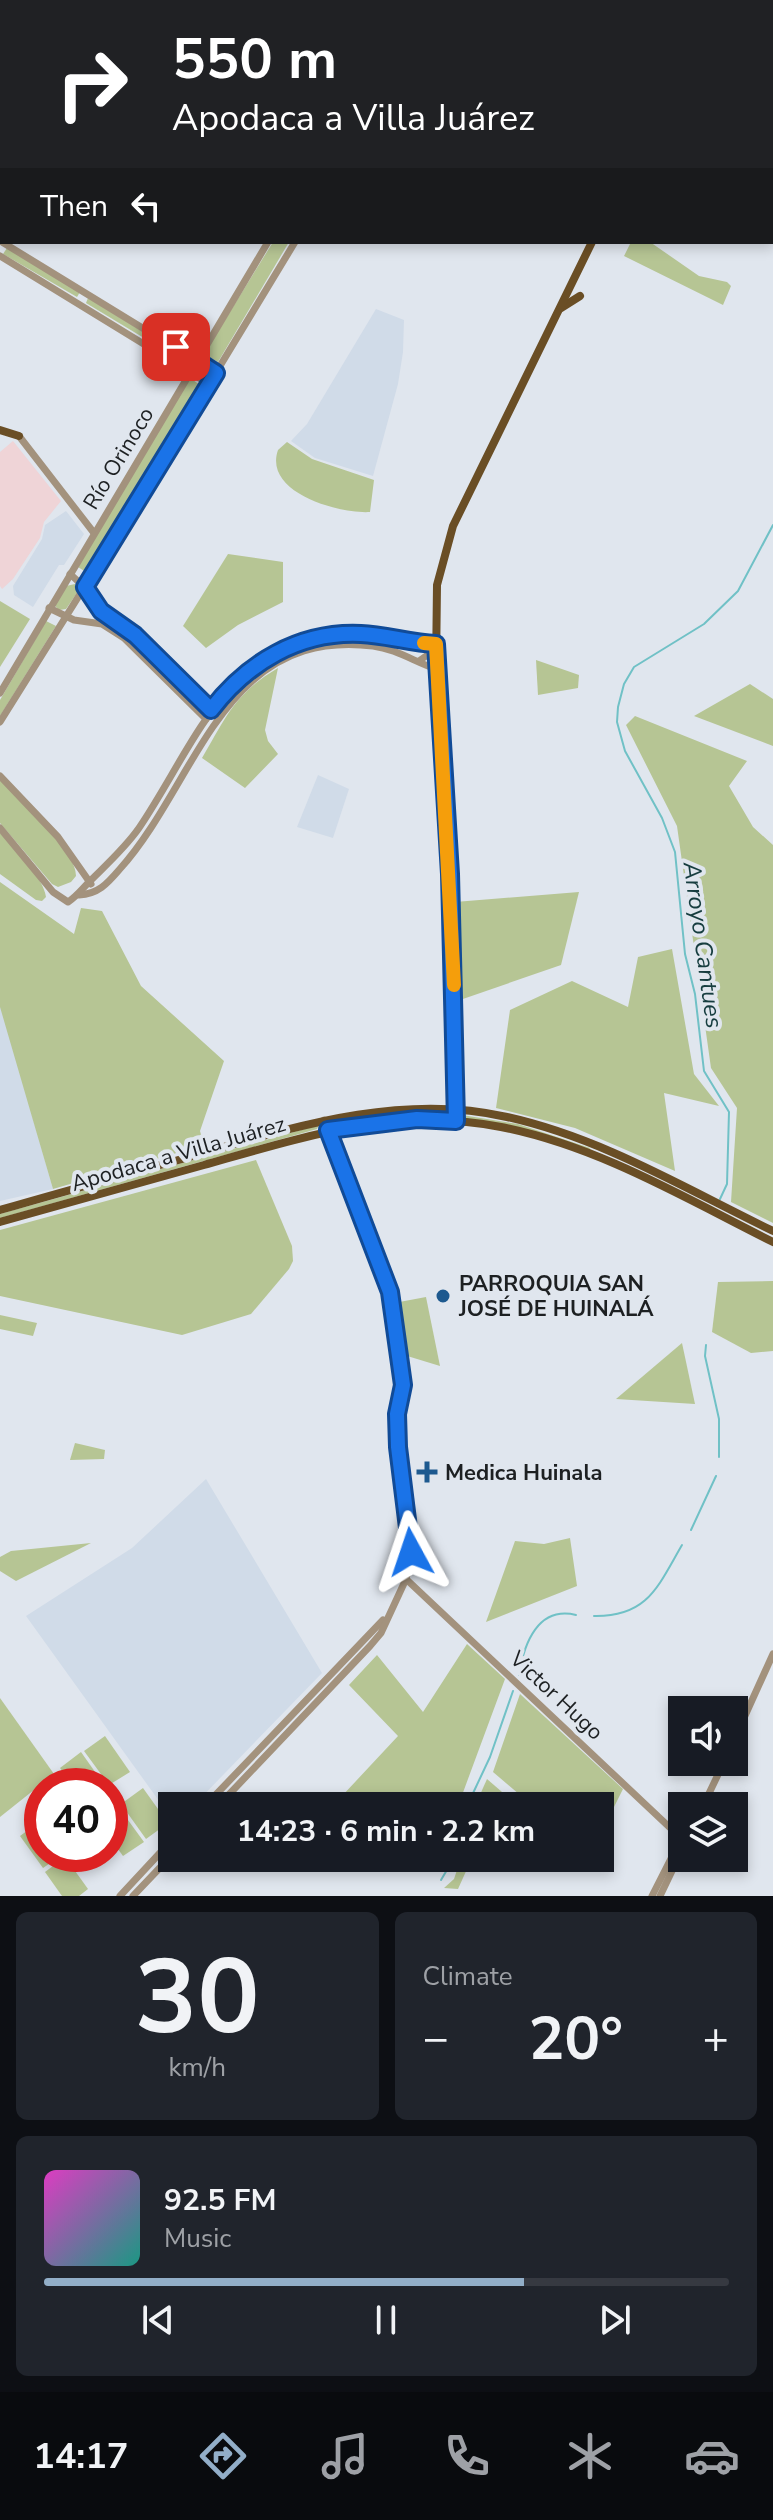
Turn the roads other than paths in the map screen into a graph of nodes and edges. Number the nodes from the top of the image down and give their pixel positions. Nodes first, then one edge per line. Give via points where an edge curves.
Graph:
1 (6, 244) edge
2 (267, 244) edge
3 (294, 244) edge
4 (591, 244) edge
5 (0, 256) edge
6 (580, 296) dead end
7 (561, 308) junction
8 (198, 361) junction
9 (192, 371) junction
10 (216, 373) junction
11 (209, 384) junction
12 (0, 430) edge
13 (19, 436) joint
14 (94, 533) junction
15 (70, 574) junction
16 (85, 587) junction
17 (97, 605) junction
18 (49, 608) junction
19 (66, 616) junction
20 (86, 620) junction
21 (436, 647) junction
22 (419, 661) junction
23 (436, 669) junction
24 (0, 693) edge
25 (211, 710) junction
26 (218, 717) junction
27 (205, 718) junction
28 (0, 722) edge
29 (213, 725) junction
30 (0, 776) edge
31 (0, 828) edge
32 (90, 882) junction
33 (96, 893) junction
34 (79, 895) junction
35 (456, 1110) junction
36 (324, 1120) junction
37 (456, 1121) junction
38 (328, 1130) junction
39 (0, 1210) edge
40 (0, 1222) edge
41 (773, 1231) edge
42 (773, 1242) edge
43 (406, 1579) junction
44 (379, 1630) junction
45 (773, 1654) edge
46 (748, 1709) edge
47 (219, 1792) edge
48 (232, 1792) edge
49 (668, 1826) edge
50 (158, 1855) edge
51 (668, 1864) edge
52 (158, 1870) edge
53 (672, 1872) edge
54 (662, 1892) edge
55 (120, 1896) edge
56 (133, 1896) edge
57 (652, 1896) edge

1 - 8 street
2 - 8 street, Río Orinoco
3 - 10 street, Río Orinoco
4 - 7 main road
5 - 9 street
6 - 7 main road
7 - 21 main road via 453,526 437,585
8 - 9 street, Río Orinoco
8 - 10 street
9 - 11 street
9 - 14 street, Río Orinoco
10 - 11 street, Río Orinoco
11 - 16 street, Río Orinoco
12 - 13 main road
13 - 14 street
14 - 15 street, Río Orinoco
15 - 16 street
15 - 18 street, Río Orinoco
16 - 17 street
16 - 19 street, Río Orinoco
17 - 20 street
17 - 25 street
18 - 19 street
18 - 24 street, Río Orinoco
19 - 20 street
19 - 28 street, Río Orinoco
20 - 27 street via 124,638
21 - 22 street
21 - 23 main road
21 - 25 street via 360,634 299,642 246,671
22 - 23 street
22 - 26 street via 371,646 301,652 253,679
23 - 35 main road via 450,874
25 - 26 street
25 - 27 street
26 - 29 street
27 - 29 street
27 - 32 street via 141,824
29 - 33 street via 139,844
30 - 32 street via 58,837
31 - 34 street via 53,892 68,902
32 - 33 street
32 - 34 street
33 - 34 street
35 - 36 main road, Apodaca a Villa Juárez via 414,1109
35 - 37 main road
35 - 41 main road, Apodaca a Villa Juárez via 505,1116 600,1146
36 - 38 street
36 - 39 main road, Apodaca a Villa Juárez
37 - 38 main road, Apodaca a Villa Juárez via 417,1119
37 - 42 main road, Apodaca a Villa Juárez via 503,1127 571,1146
38 - 40 main road, Apodaca a Villa Juárez
38 - 43 street via 392,1302 403,1385 398,1447 411,1540
43 - 44 street
43 - 49 street, Victor Hugo
44 - 47 street
44 - 48 street via 360,1659
45 - 46 street
50 - 55 street
51 - 57 street
52 - 56 street
53 - 54 street

